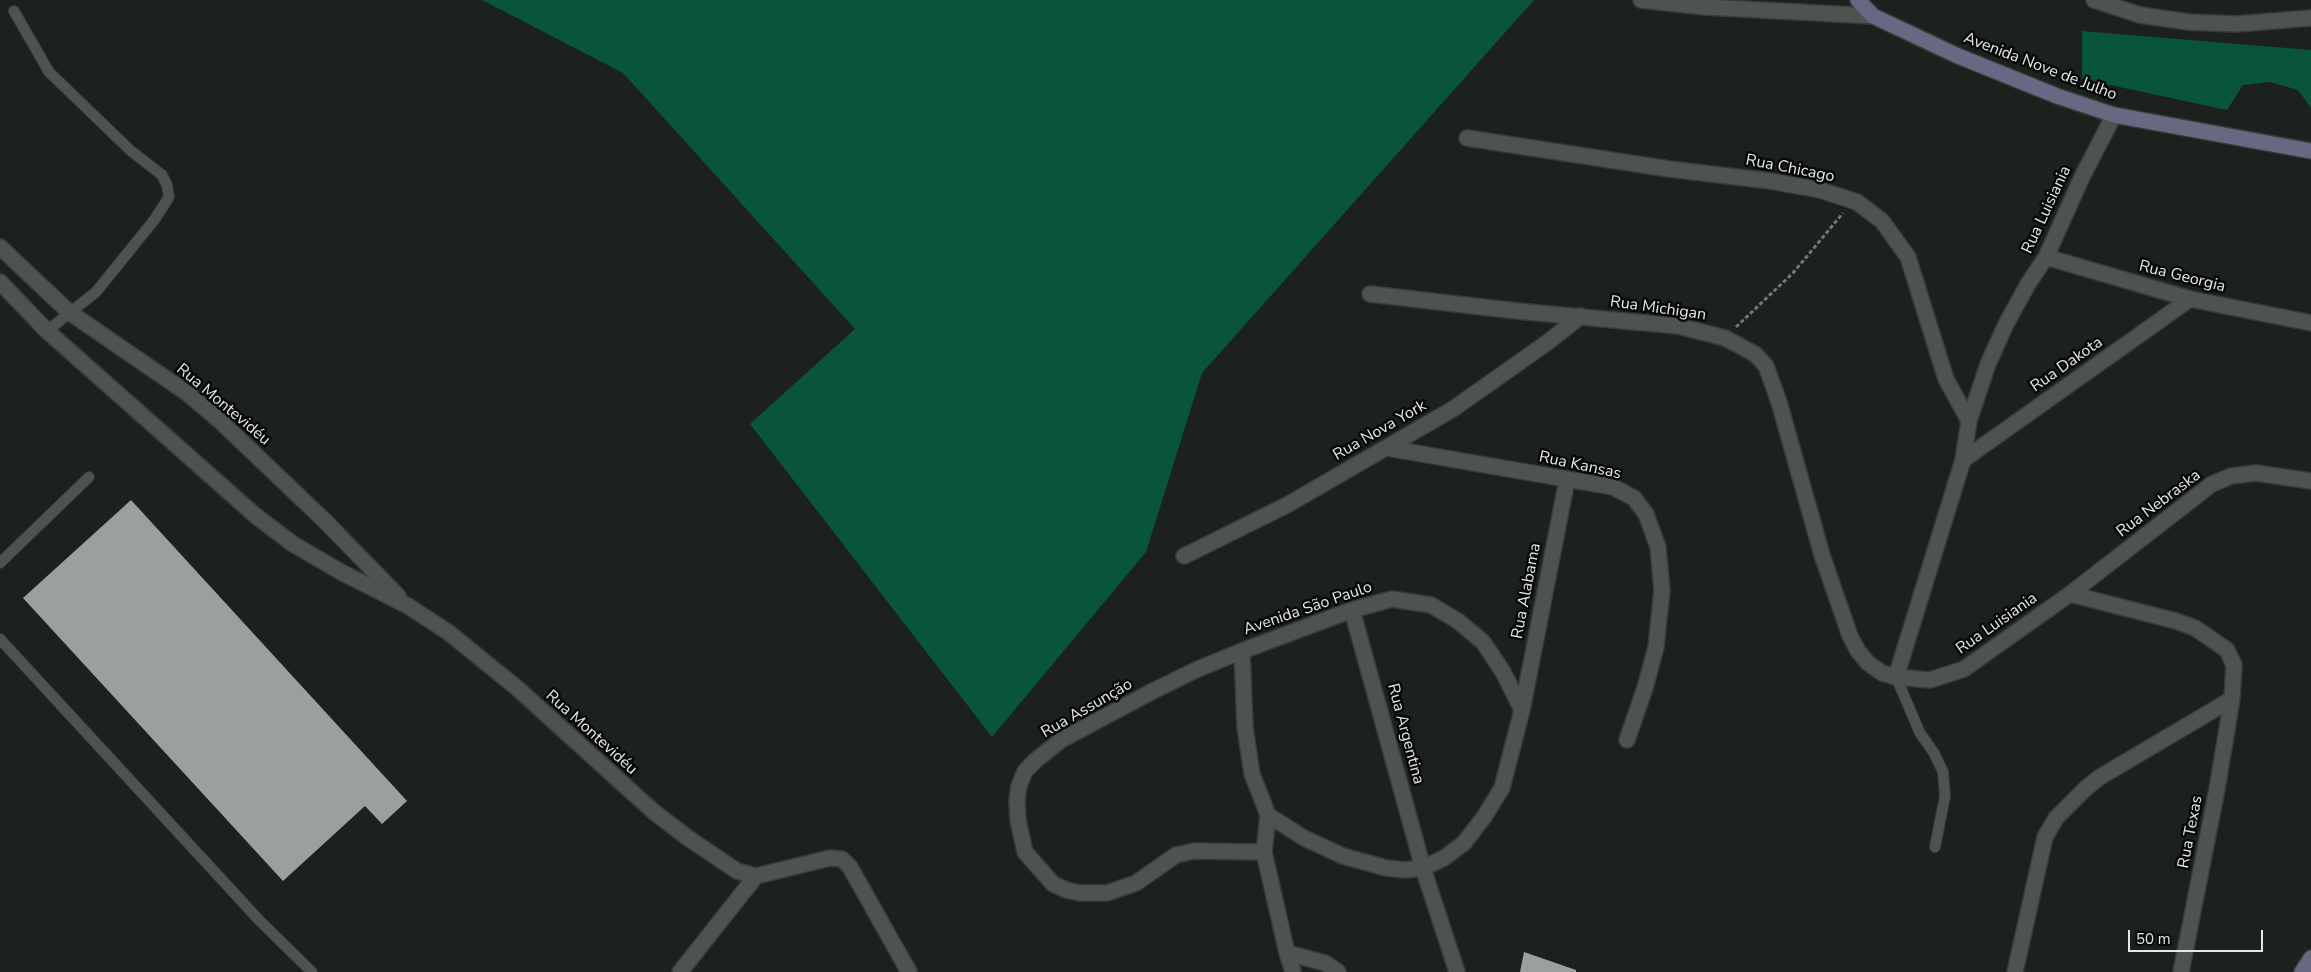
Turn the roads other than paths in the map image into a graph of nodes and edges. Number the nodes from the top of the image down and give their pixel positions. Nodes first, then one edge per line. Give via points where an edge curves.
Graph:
1 (1641, 0) edge
2 (1858, 0) edge
3 (2094, 0) edge
4 (14, 12) dead end
5 (1873, 16) junction
6 (2311, 18) edge
7 (2114, 115) junction
8 (1467, 138) dead end
9 (2308, 152) edge
10 (0, 247) edge
11 (2046, 257) junction
12 (0, 282) edge
13 (1370, 294) dead end
14 (2190, 299) junction
15 (69, 312) junction
16 (1581, 316) junction
17 (2311, 323) edge
18 (48, 331) junction
19 (1969, 421) junction
20 (1387, 448) junction
21 (1963, 460) junction
22 (89, 477) dead end
23 (1567, 480) junction
24 (2311, 481) edge
25 (1184, 556) dead end
26 (0, 563) edge
27 (2070, 594) junction
28 (408, 606) junction
29 (1352, 610) junction
30 (0, 639) edge
31 (1242, 651) junction
32 (1896, 677) junction
33 (2232, 699) junction
34 (1522, 710) junction
35 (1627, 740) dead end
36 (1268, 815) junction
37 (1935, 847) dead end
38 (1264, 852) junction
39 (1423, 868) junction
40 (756, 876) junction
41 (1287, 953) junction
42 (2311, 958) edge
43 (2016, 968) edge
44 (312, 972) edge
45 (680, 972) edge
46 (909, 972) edge
47 (1293, 972) edge
48 (1338, 972) edge
49 (1457, 972) edge
50 (2003, 972) edge
51 (2181, 972) edge
52 (2302, 972) edge

1 - 5 street
2 - 5 main road, Avenida Nove de Julho
3 - 6 street via 2140,15 2188,22 2236,24
4 - 15 lane via 49,72 132,151 162,174 167,185 169,197 155,219 96,292
5 - 7 main road, Avenida Nove de Julho via 2005,75
7 - 9 main road, Avenida Nove de Julho
7 - 11 street, Rua Luisiania
8 - 19 street, Rua Chicago via 1770,181 1820,190 1853,201 1882,220 1908,257 1946,379
10 - 15 street, Rua Montevidéu
11 - 14 street, Rua Georgia
11 - 19 street, Rua Luisiania via 2006,324 1988,364
12 - 18 street, Rua Montevidéu
13 - 16 street, Rua Michigan
14 - 17 street, Rua Georgia
14 - 21 street, Rua Dakota
15 - 18 lane
15 - 28 street, Rua Montevidéu via 219,420
16 - 20 street, Rua Nova York via 1453,409
16 - 32 street, Rua Michigan via 1678,326 1725,338 1755,354 1766,366 1822,555 1850,636 1868,663 1882,673
18 - 28 street, Rua Montevidéu via 256,516 293,544
19 - 21 street, Rua Luisiania
20 - 23 street, Rua Kansas
20 - 25 street, Rua Nova York
21 - 32 street, Rua Luisiania
22 - 26 lane
23 - 34 street, Rua Alabama
23 - 35 street, Rua Kansas via 1613,487 1634,498 1649,519 1658,547 1662,590 1656,647
24 - 27 street, Rua Nebraska via 2256,472 2230,476 2212,484
27 - 32 street, Rua Luisiania via 1964,669 1930,680
27 - 33 street via 2176,621 2211,637 2227,650 2234,665
28 - 40 street, Rua Montevidéu via 448,632 517,688 622,785 674,828 737,871
29 - 31 street, Avenida São Paulo
29 - 34 street, Avenida São Paulo via 1392,600 1431,605 1483,642
29 - 39 street, Rua Argentina
30 - 44 lane via 259,920
31 - 36 street, Avenida São Paulo via 1245,727 1252,774
31 - 38 street, Rua Assunção via 1198,669 1061,740 1026,771 1019,786 1018,820 1025,852 1038,870 1053,884 1080,893 1107,893 1136,883 1176,855 1194,851
32 - 37 lane via 1920,733 1943,772 1945,796
33 - 43 street via 2100,777 2056,818 2045,838
33 - 51 street, Rua Texas
34 - 39 street via 1502,788 1484,817 1464,843
36 - 38 street
36 - 39 street via 1304,838 1343,856 1386,868
38 - 41 street
39 - 49 street, Rua Argentina
40 - 45 street
40 - 46 street via 830,858 842,859 850,867
41 - 47 street
41 - 48 street via 1325,963
42 - 52 main road
43 - 50 street

